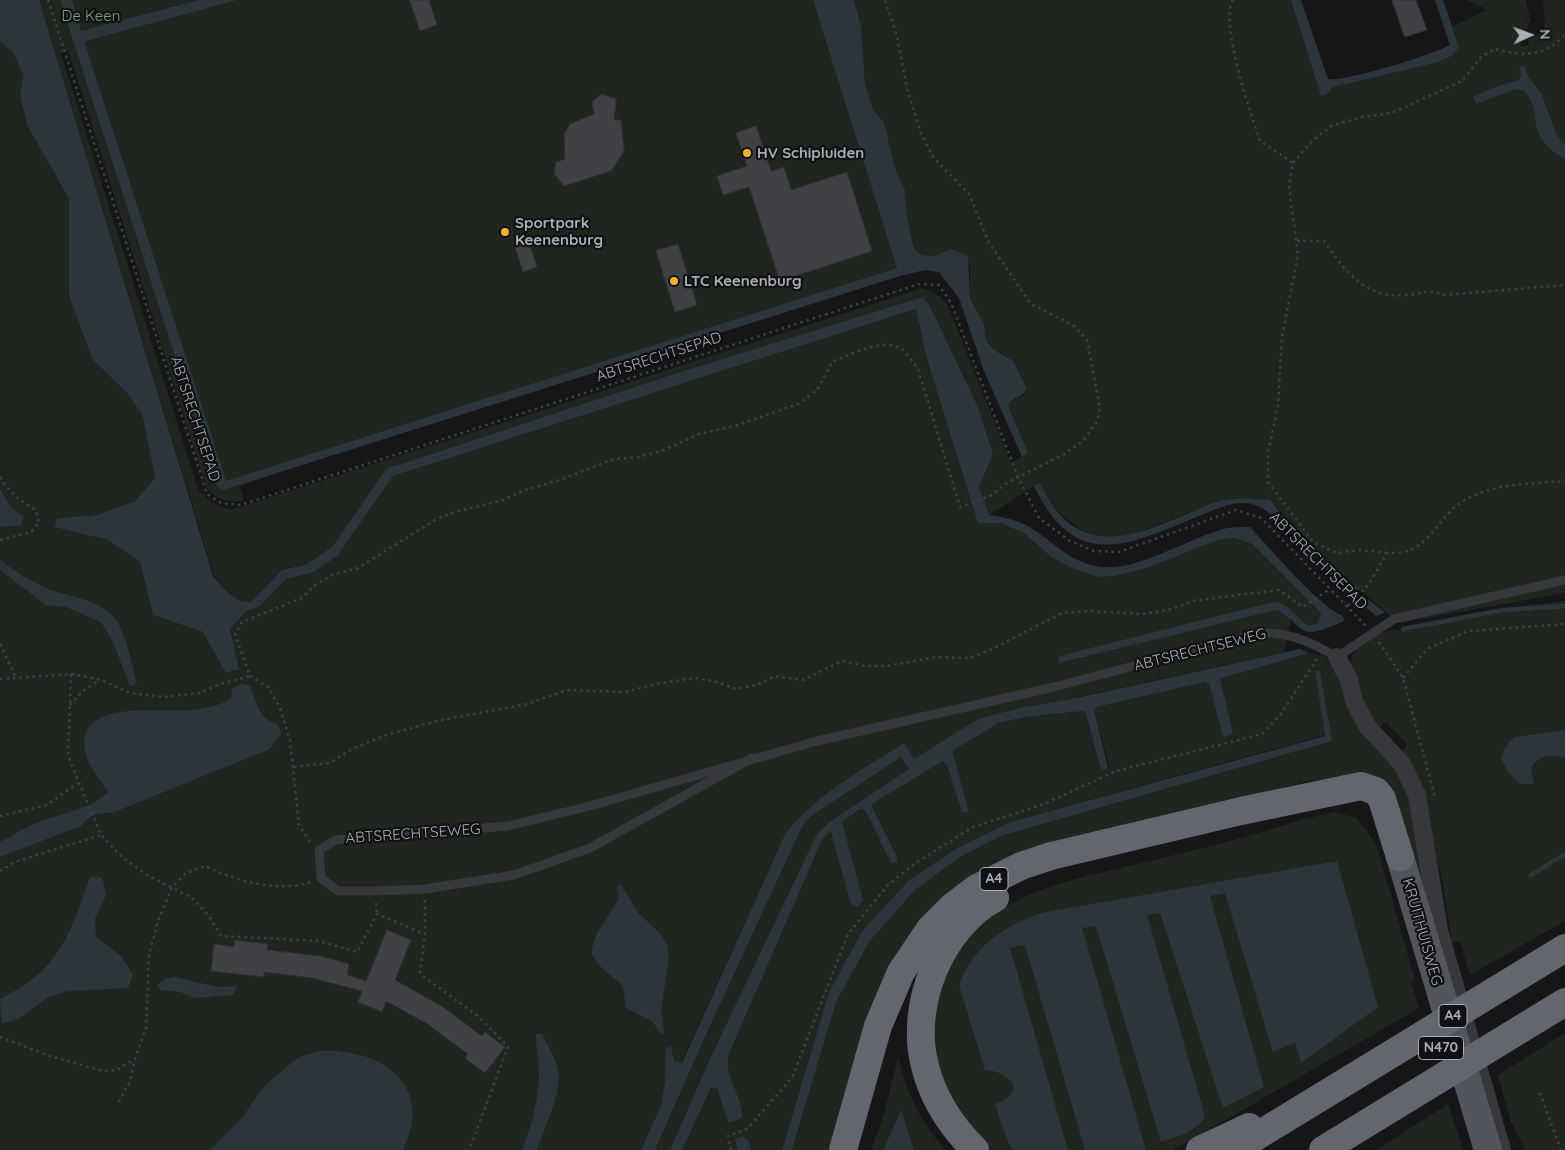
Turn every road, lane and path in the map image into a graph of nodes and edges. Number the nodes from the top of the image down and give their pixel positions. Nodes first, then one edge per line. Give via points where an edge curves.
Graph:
1 (48, 0) edge
2 (885, 0) edge
3 (1233, 0) edge
4 (1565, 34) edge
5 (1292, 163) junction
6 (1297, 240) junction
7 (1565, 285) edge
8 (0, 477) edge
9 (1018, 477) junction
10 (1565, 481) edge
11 (0, 540) edge
12 (1387, 553) junction
13 (1565, 580) edge
14 (1330, 589) junction
15 (1348, 606) junction
16 (1565, 624) edge
17 (1372, 632) junction
18 (0, 644) edge
19 (1337, 657) junction
20 (71, 674) junction
21 (250, 676) junction
22 (16, 678) junction
23 (0, 679) edge
24 (102, 680) junction
25 (70, 706) junction
26 (752, 758) junction
27 (294, 768) junction
28 (78, 783) junction
29 (0, 816) edge
30 (101, 835) junction
31 (318, 850) junction
32 (1393, 859) junction
33 (0, 870) edge
34 (321, 878) junction
35 (172, 887) junction
36 (425, 889) junction
37 (425, 934) junction
38 (1565, 948) edge
39 (1432, 964) junction
40 (1565, 1002) edge
41 (0, 1037) edge
42 (135, 1059) junction
43 (1341, 1084) junction
44 (1540, 1093) dead end
45 (1412, 1096) junction
46 (119, 1102) dead end
47 (1476, 1126) edge
48 (469, 1150) edge
49 (842, 1150) edge
50 (975, 1150) edge
51 (1200, 1150) edge
52 (1234, 1150) edge
53 (1323, 1150) edge
54 (1336, 1150) edge
55 (1488, 1150) edge
56 (1502, 1150) edge
57 (1561, 1150) edge

1 - 9 path, ABTSRECHTSEPAD via 207,494 221,504 241,505 920,284 939,285 951,303
2 - 9 path via 897,36 907,89 921,134 933,158 969,194 989,243 1031,304 1073,325 1087,340 1100,408 1097,422 1083,441 1063,455
3 - 5 path via 1229,6 1230,35 1260,142
4 - 5 path via 1537,53 1521,56 1495,49 1481,57 1462,81 1392,113 1331,126
5 - 6 path via 1289,186
6 - 7 path via 1324,241 1340,264 1364,288 1386,295 1408,295 1429,290 1444,295
6 - 12 path via 1298,255 1282,337 1278,405 1268,453 1268,482 1313,542 1337,553 1359,550
8 - 11 path via 14,495 36,510 39,523 31,532
9 - 14 path, ABTSRECHTSEPAD via 1039,518 1070,541 1094,552 1119,552 1236,510 1262,518
9 - 21 path via 990,496 960,508 918,369 904,351 894,345 877,346 833,361 817,390 798,404 735,426 699,434 664,450 614,459 503,500 435,520 358,568 332,575 302,598 242,622 235,634
10 - 12 path via 1481,492 1459,503 1421,544 1408,551
12 - 15 path via 1369,584
13 - 17 lane via 1394,619
14 - 15 path, ABTSRECHTSEPAD
14 - 27 path via 1303,607 1280,590 1192,601 1172,609 1143,614 1062,613 968,658 937,657 887,666 842,661 803,680 776,676 757,685 736,689 695,678 625,692 567,690 527,704 437,721 354,748 329,763
15 - 17 path, ABTSRECHTSEPAD
16 - 17 path, ABTSRECHTSEPAD via 1468,632 1427,649 1402,678
17 - 19 lane
18 - 22 path
19 - 26 lane, ABTSRECHTSEWEG via 1288,634 1259,633 1054,687
19 - 39 street via 1367,726 1402,764 1414,786
20 - 22 path
20 - 24 path
20 - 25 path
21 - 24 path via 200,693 163,697 130,693
21 - 27 path via 268,687 280,708
22 - 23 path
24 - 25 path via 84,690
25 - 28 path via 68,756
26 - 31 lane, ABTSRECHTSEWEG via 590,806 508,826 336,840
26 - 36 lane, ABTSRECHTSEWEG via 590,848 514,875
27 - 31 path via 299,826
28 - 29 path via 47,805
28 - 30 path
30 - 33 path via 15,862
30 - 35 path via 134,866
31 - 34 lane
32 - 39 main road, KRUITHUISWEG / N470
32 - 49 highway, A4 via 1382,799 1376,791 1361,786 1051,856 997,877 952,907 930,929 901,972 878,1026
32 - 50 highway, A4 via 1370,814 1360,804 1351,802 1058,870 1015,886 981,905 954,933 940,957 924,995 922,1031 924,1065 937,1099 956,1130
34 - 35 path via 299,886 252,884 205,866 186,873
34 - 36 lane, ABTSRECHTSEWEG via 338,891
35 - 37 path via 192,898 209,916 221,936 320,941 357,952 377,914
35 - 42 path via 149,955 146,1028
36 - 37 path
37 - 48 path via 420,974 478,1016 508,1047
38 - 43 highway, A4
39 - 47 main road, KRUITHUISWEG / N470
40 - 45 highway
41 - 42 path via 103,1071 117,1070
42 - 46 path via 130,1081
43 - 51 highway, A4
43 - 52 highway, A4
44 - 57 path
45 - 53 highway
45 - 54 highway
47 - 55 main road, KRUITHUISWEG / N470
47 - 56 street

